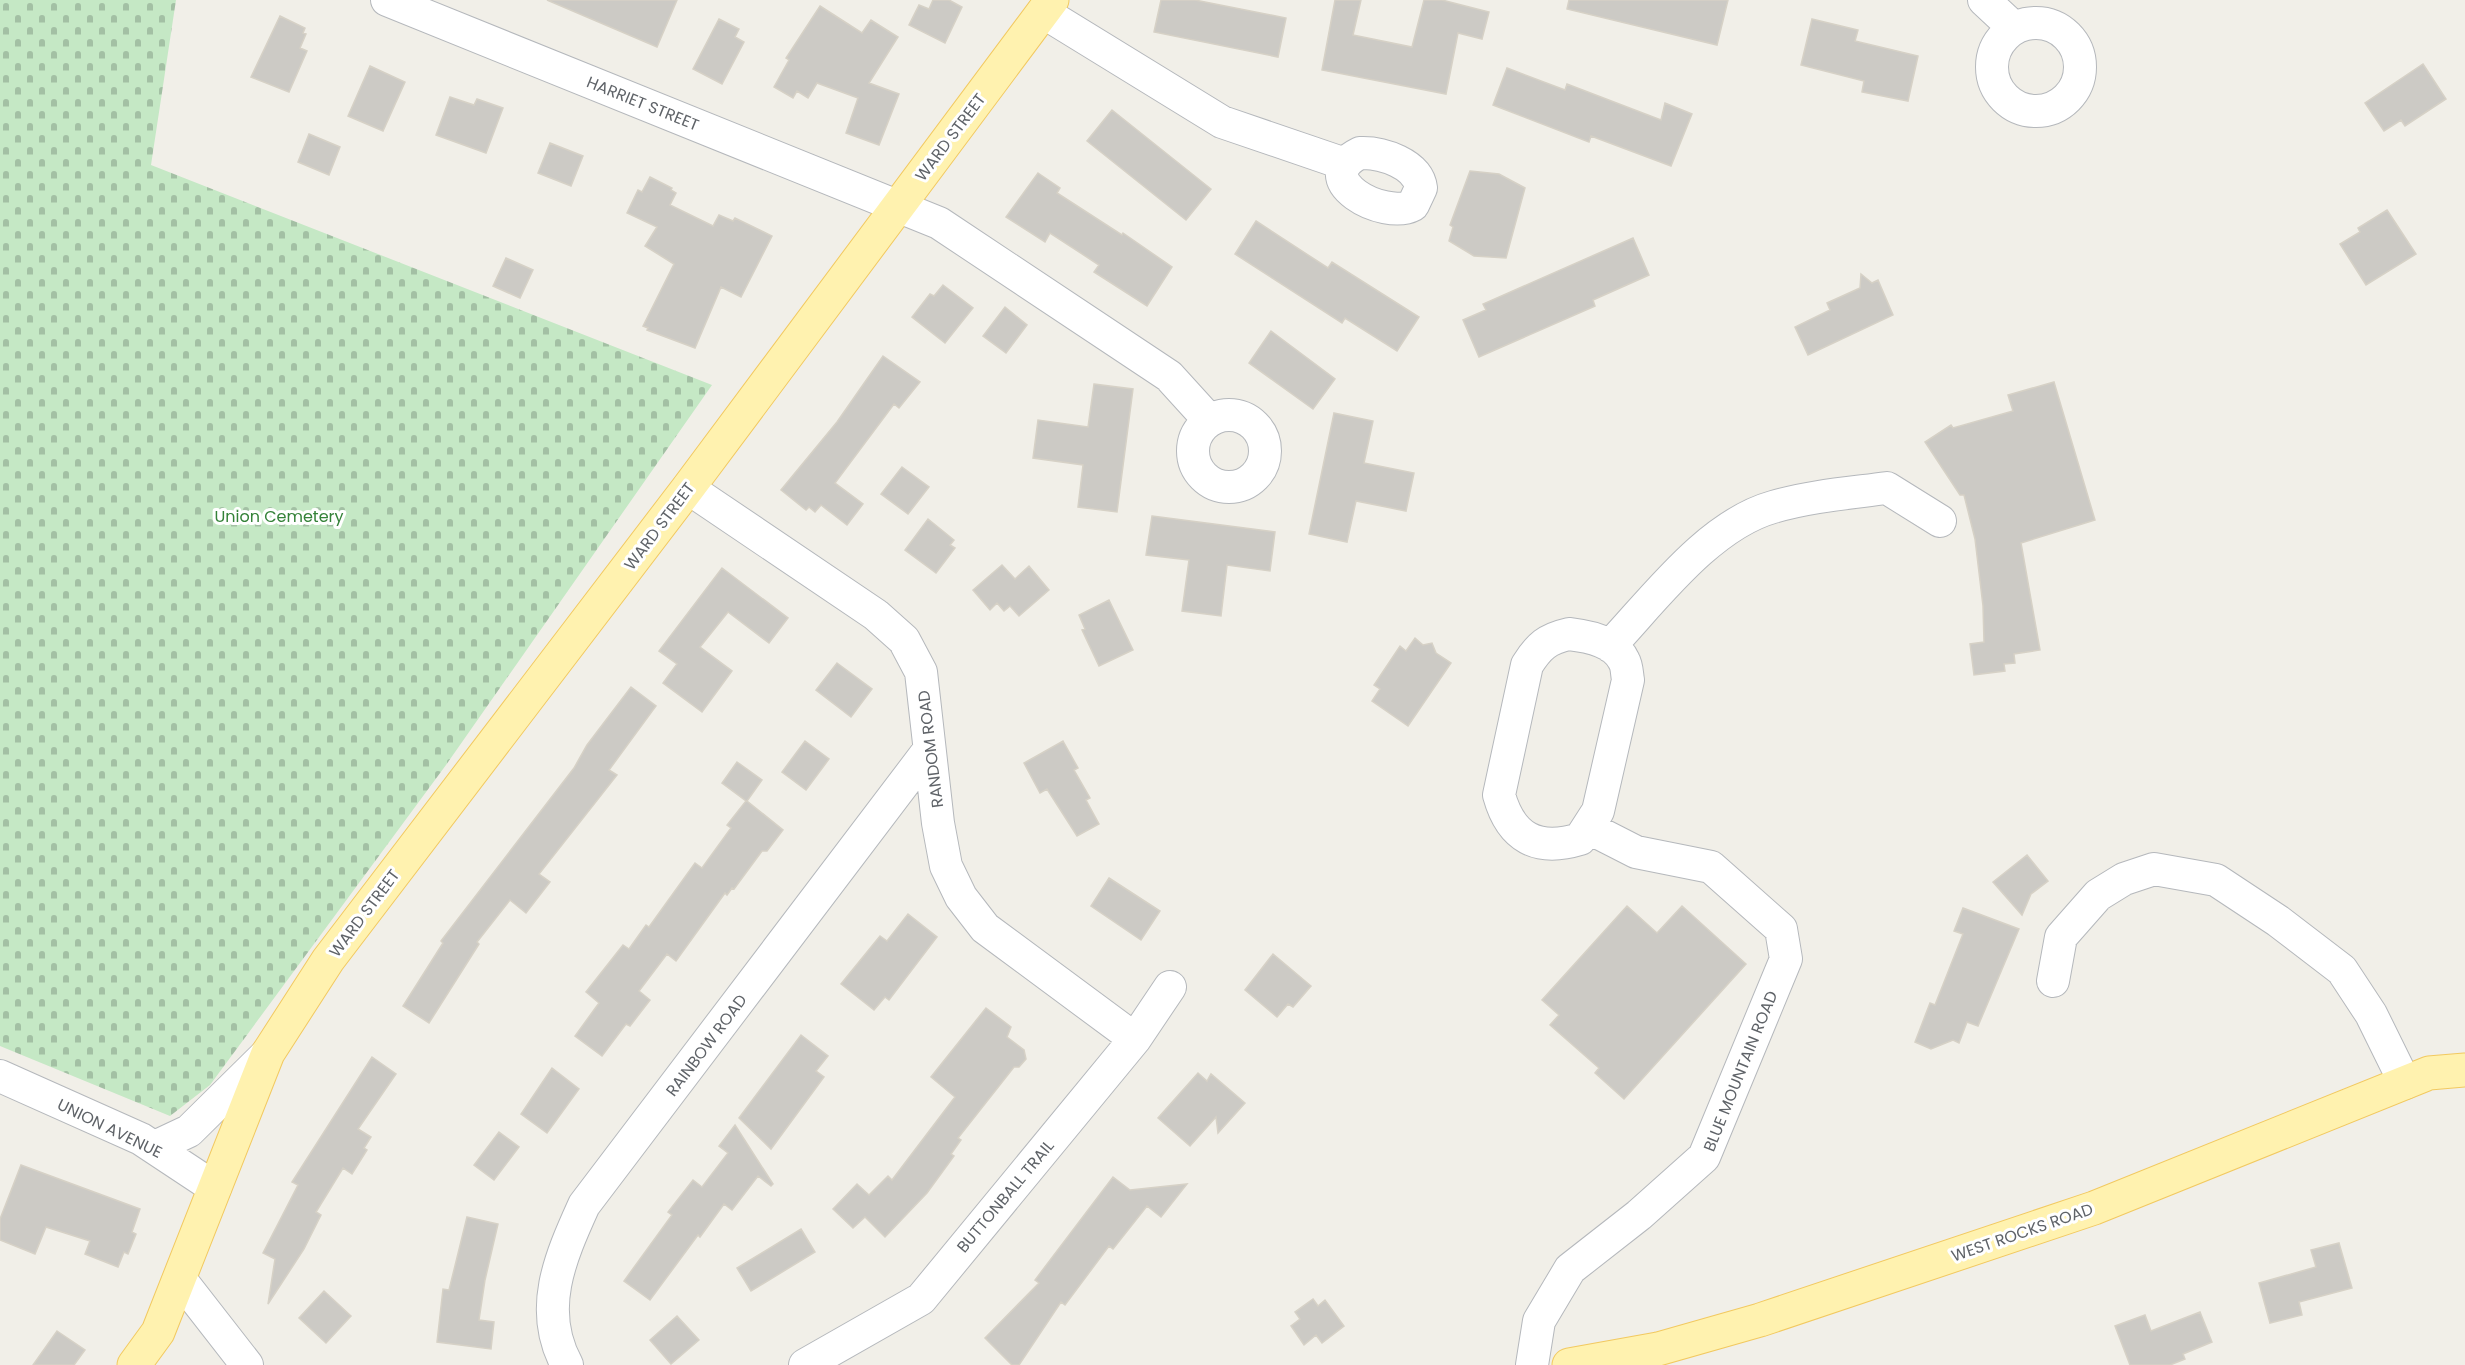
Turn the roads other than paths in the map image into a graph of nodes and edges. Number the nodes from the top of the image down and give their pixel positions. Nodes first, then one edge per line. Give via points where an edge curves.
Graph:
1 (387, 0) edge
2 (1984, 0) edge
3 (1047, 6) edge
4 (2014, 28) dead end
5 (1345, 164) dead end
6 (898, 205) junction
7 (1209, 420) dead end
8 (688, 488) junction
9 (1940, 521) dead end
10 (1610, 646) junction
11 (929, 750) junction
12 (1589, 828) junction
13 (2053, 981) dead end
14 (1170, 987) dead end
15 (1135, 1039) junction
16 (268, 1053) junction
17 (2465, 1070) edge
18 (0, 1076) edge
19 (2404, 1083) junction
20 (155, 1147) junction
21 (215, 1188) junction
22 (180, 1279) junction
23 (134, 1365) edge
24 (247, 1365) edge
25 (567, 1365) edge
26 (805, 1365) edge
27 (1532, 1365) edge
28 (1570, 1365) edge

1 - 6 street, HARRIET STREET
2 - 4 street
3 - 5 street via 1222,122
3 - 6 main road, WARD STREET
6 - 7 street, HARRIET STREET via 939,223 1169,376
6 - 8 main road, WARD STREET
8 - 11 street, RANDOM ROAD via 876,615 904,640 921,672
8 - 16 main road, WARD STREET via 328,960
9 - 10 street via 1887,488 1773,507 1734,524 1687,564
10 - 12 street via 1624,660 1628,680 1598,811
10 - 12 street via 1590,637 1569,634 1538,646 1527,664 1498,795 1505,816 1519,832 1538,843 1559,845 1580,838
11 - 15 street, RANDOM ROAD via 946,866 961,897 985,928
11 - 25 street, RAINBOW ROAD via 584,1205 564,1250 551,1302 558,1347
12 - 27 street, BLUE MOUNTAIN ROAD via 1636,852 1711,867 1780,929 1786,959 1704,1157 1570,1269 1539,1321
13 - 19 street via 2061,937 2098,894 2124,879 2154,869 2216,880 2342,970 2372,1014
14 - 15 street, BUTTONBALL TRAIL
15 - 26 street, BUTTONBALL TRAIL via 921,1299
16 - 20 street, WARD STREET via 189,1131
16 - 21 main road, WARD STREET
17 - 19 main road, WEST ROCKS ROAD via 2429,1073
18 - 20 street, UNION AVENUE
19 - 28 main road, WEST ROCKS ROAD via 2094,1208 1905,1272 1658,1349
20 - 21 street, UNION AVENUE
21 - 22 main road, WARD STREET
22 - 23 main road, WARD STREET via 158,1332
22 - 24 street

